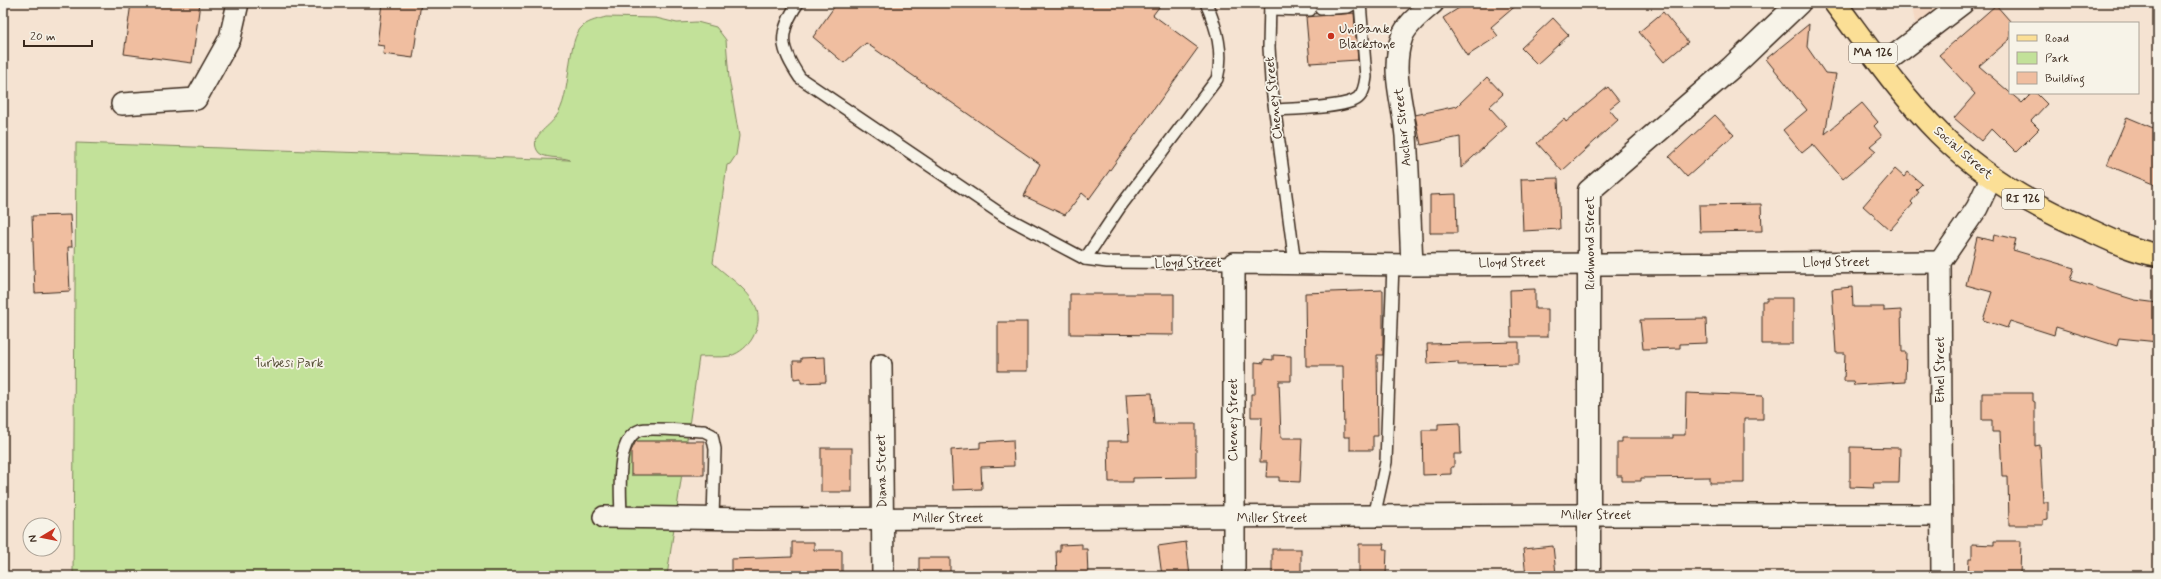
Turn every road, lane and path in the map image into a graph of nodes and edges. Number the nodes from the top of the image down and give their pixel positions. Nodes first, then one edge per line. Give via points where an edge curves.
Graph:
1 (238, 3) edge
2 (798, 3) edge
3 (1206, 3) edge
4 (1355, 3) edge
5 (1360, 3) edge
6 (1433, 3) edge
7 (1799, 3) edge
8 (1835, 3) edge
9 (1963, 3) edge
10 (1270, 6) edge
11 (1321, 9) dead end
12 (1310, 10) dead end
13 (1882, 65) junction
14 (1912, 103) joint
15 (122, 104) dead end
16 (1275, 110) junction
17 (1991, 178) junction
18 (2158, 255) edge
19 (1085, 259) junction
20 (1590, 262) junction
21 (1940, 262) junction
22 (1234, 263) junction
23 (1295, 264) junction
24 (1403, 265) junction
25 (881, 365) dead end
26 (1589, 515) junction
27 (1941, 515) junction
28 (612, 517) joint
29 (1374, 517) junction
30 (883, 518) junction
31 (1234, 518) junction
32 (713, 519) junction
33 (883, 576) edge
34 (1234, 576) edge
35 (1589, 576) edge
36 (1942, 576) edge

1 - 15 street via 230,38 196,99
2 - 19 lane via 786,20 783,42 790,62 800,78 1004,216
3 - 19 lane via 1218,37 1220,66 1217,80 1120,207
4 - 11 lane via 1348,7
5 - 16 lane via 1366,77 1359,97 1337,105
6 - 24 street, Auclair Street via 1414,20 1402,36 1398,59 1398,91 1406,134
7 - 20 street, Richmond Street via 1731,68 1589,191
8 - 13 main road, Social Street / MA 126
9 - 13 street
10 - 12 lane
10 - 16 lane, Cheney Street via 1269,47
13 - 14 main road, Social Street / MA 126
14 - 17 main road, Social Street / RI 126 via 1938,133
16 - 23 lane, Cheney Street
17 - 18 main road, Social Street / RI 126 via 2025,200 2075,224 2140,252
17 - 21 street via 1977,208
19 - 22 lane, Lloyd Street via 1107,262
20 - 21 street, Lloyd Street
20 - 24 street, Lloyd Street
20 - 26 street, Richmond Street
21 - 27 street, Ethel Street
22 - 23 street, Lloyd Street
22 - 31 street, Cheney Street
23 - 24 street, Lloyd Street
24 - 29 lane via 1386,462
25 - 30 street, Diana Street
26 - 27 street, Miller Street
26 - 29 street, Miller Street
26 - 35 street, Richmond Street
27 - 36 street, Ethel Street
28 - 32 street, Miller Street
28 - 32 lane via 626,444 632,435 641,429 704,431 712,435 715,449
29 - 31 street, Miller Street
30 - 31 street, Miller Street
30 - 32 street, Miller Street
30 - 33 street, Diana Street
31 - 34 street, Cheney Street

